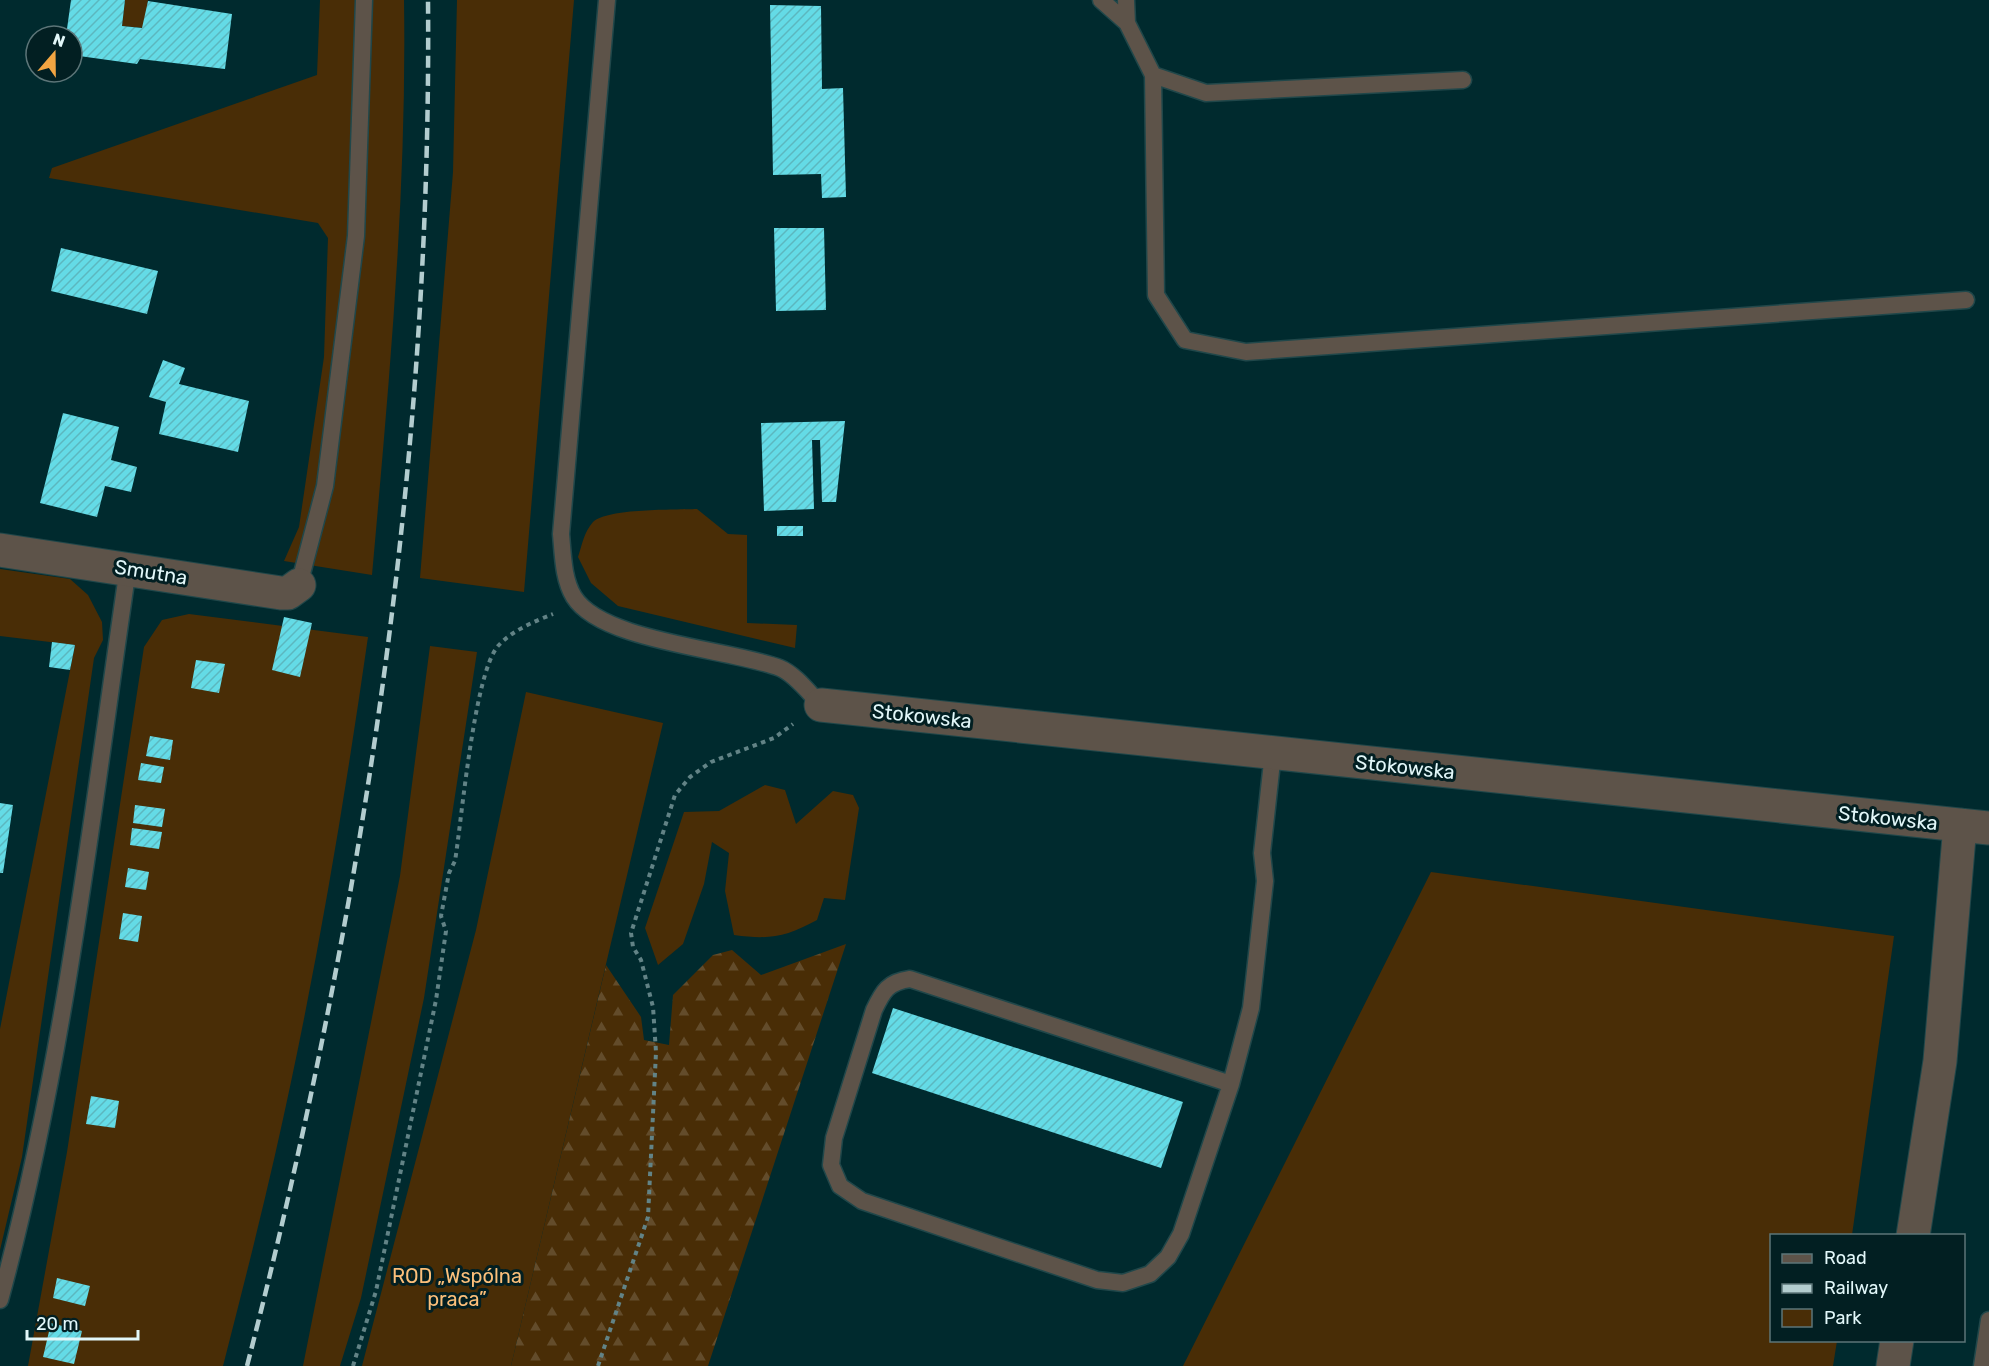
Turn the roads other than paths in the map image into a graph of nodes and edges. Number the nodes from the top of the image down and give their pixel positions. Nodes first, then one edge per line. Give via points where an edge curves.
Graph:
1 (364, 0) edge
2 (607, 0) edge
3 (1101, 0) edge
4 (1126, 0) edge
5 (1127, 23) junction
6 (1153, 75) junction
7 (1463, 81) dead end
8 (1966, 300) dead end
9 (0, 550) edge
10 (128, 568) junction
11 (299, 585) joint
12 (821, 705) joint
13 (1273, 753) junction
14 (1974, 827) edge
15 (1231, 1084) junction
16 (1913, 1234) edge
17 (0, 1300) edge
18 (1989, 1320) edge
19 (1897, 1342) edge
20 (1893, 1366) edge
21 (1982, 1366) edge

1 - 11 lane via 356,236 325,486
2 - 12 lane via 561,534 564,570 573,596 586,611 648,636 782,669
3 - 5 lane
4 - 5 lane
5 - 6 lane
6 - 7 lane via 1206,93
6 - 8 lane via 1156,295 1185,340 1246,352
9 - 10 street, Smutna
10 - 11 street, Smutna via 281,593
10 - 17 lane via 65,992 24,1210
12 - 13 street, Stokowska
13 - 14 street, Stokowska
13 - 15 lane via 1262,853 1265,882 1251,1008
14 - 16 street
15 - 15 lane via 910,979 895,981 881,995 874,1010 834,1138 831,1165 840,1186 862,1201 1097,1280 1123,1283 1150,1274 1168,1257 1180,1234
18 - 21 lane
19 - 20 street

